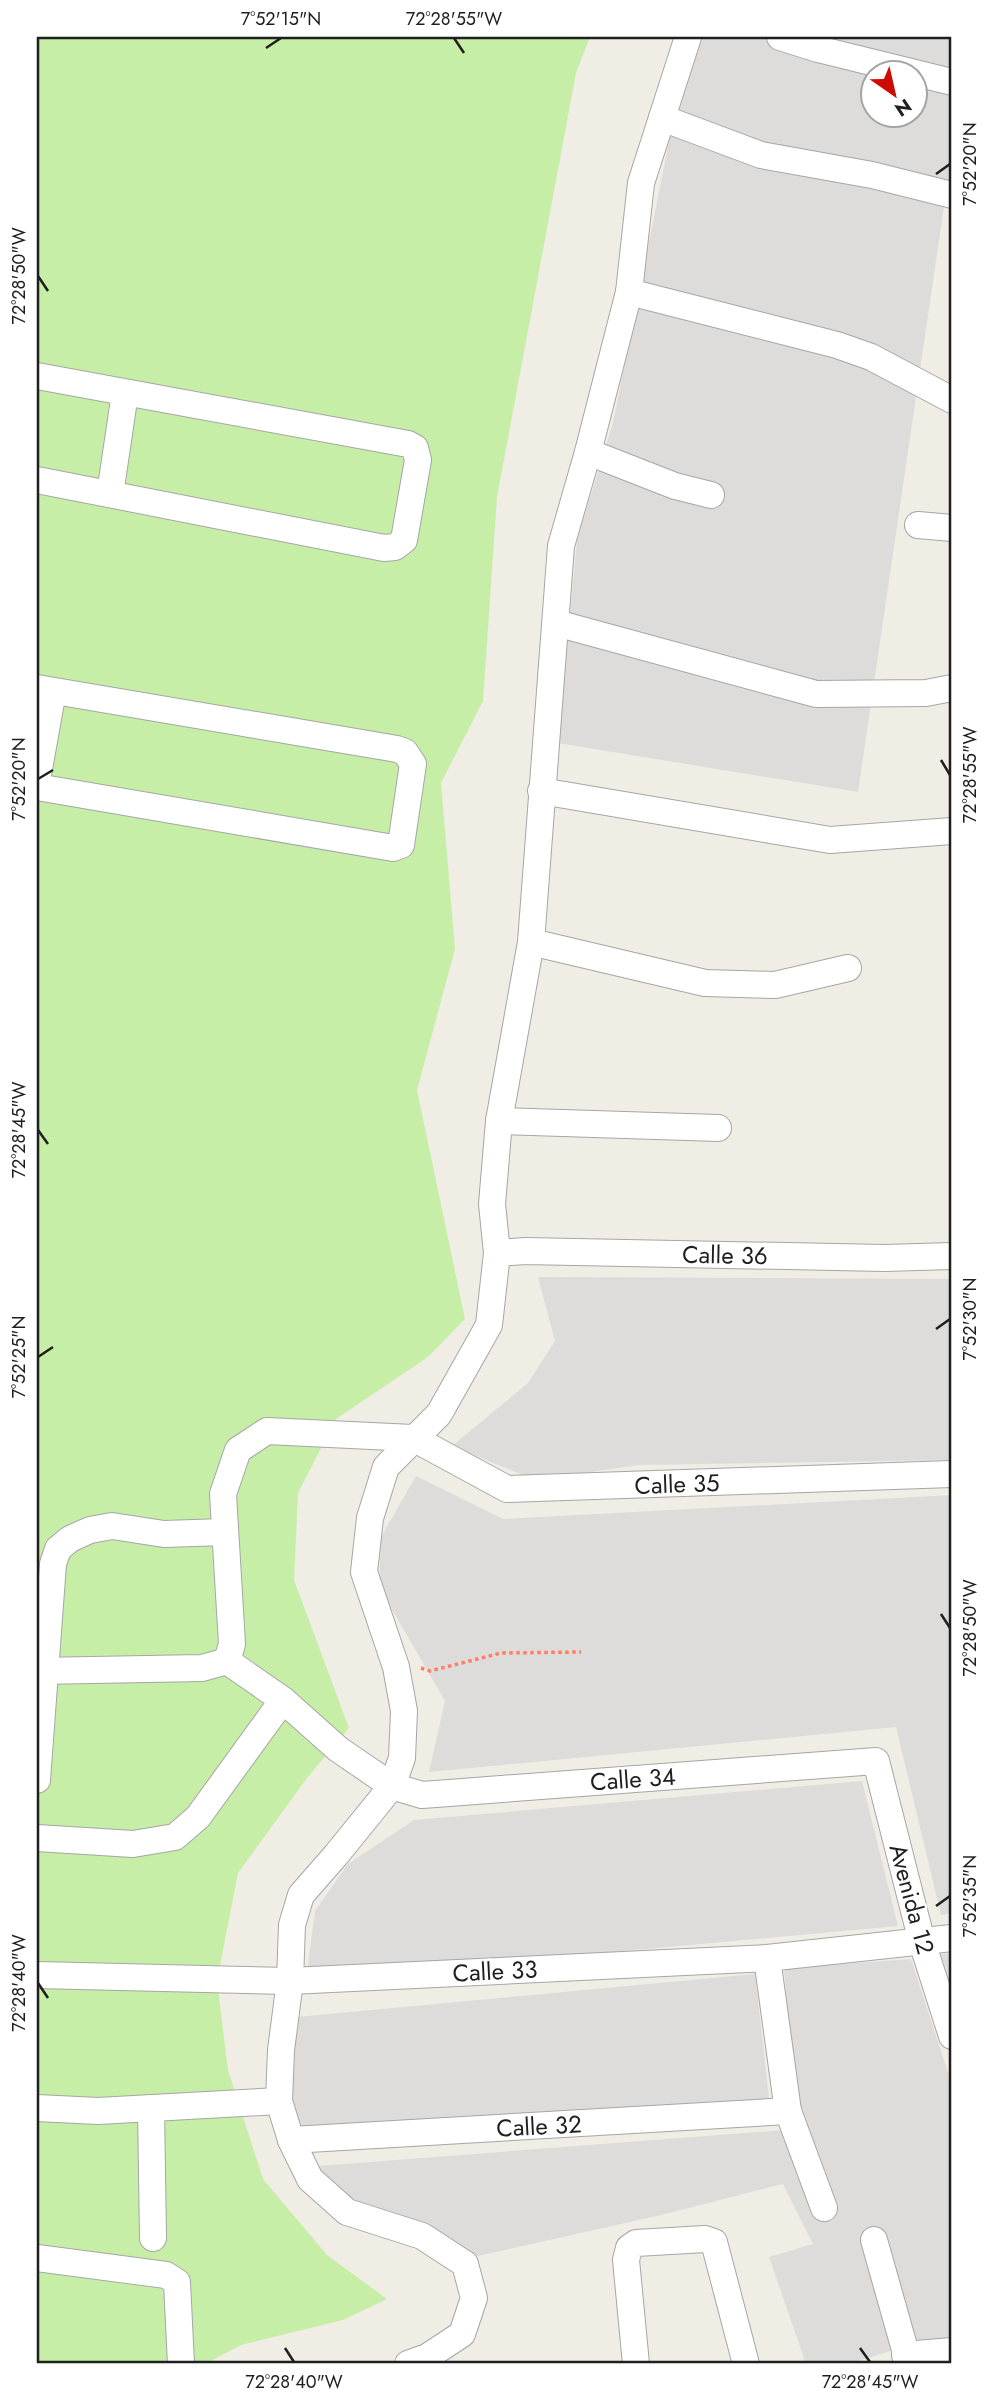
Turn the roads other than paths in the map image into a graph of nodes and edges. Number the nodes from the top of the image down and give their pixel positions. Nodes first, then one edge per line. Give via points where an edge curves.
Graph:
1 (688, 37) edge
2 (780, 37) edge
3 (952, 82) edge
4 (662, 118) junction
5 (952, 195) edge
6 (629, 292) junction
7 (37, 376) edge
8 (125, 393) junction
9 (952, 400) edge
10 (588, 452) junction
11 (37, 480) edge
12 (110, 494) junction
13 (711, 495) dead end
14 (918, 525) dead end
15 (952, 528) edge
16 (556, 624) junction
17 (952, 688) edge
18 (45, 690) edge
19 (37, 780) edge
20 (37, 787) edge
21 (541, 791) junction
22 (952, 831) edge
23 (531, 942) junction
24 (848, 968) dead end
25 (499, 1121) junction
26 (718, 1128) dead end
27 (497, 1253) junction
28 (952, 1256) edge
29 (414, 1438) junction
30 (952, 1474) edge
31 (225, 1532) junction
32 (227, 1661) junction
33 (41, 1671) edge
34 (284, 1700) junction
35 (876, 1761) joint
36 (37, 1780) edge
37 (392, 1786) junction
38 (37, 1838) edge
39 (952, 1938) edge
40 (922, 1942) junction
41 (767, 1958) junction
42 (37, 1975) edge
43 (290, 1980) junction
44 (952, 2036) edge
45 (279, 2101) junction
46 (37, 2108) edge
47 (151, 2108) junction
48 (788, 2111) junction
49 (291, 2140) junction
50 (824, 2208) dead end
51 (153, 2238) dead end
52 (874, 2240) dead end
53 (37, 2258) edge
54 (952, 2351) edge
55 (907, 2359) edge
56 (417, 2361) edge
57 (181, 2364) edge
58 (636, 2364) edge
59 (746, 2364) edge

1 - 4 street
2 - 3 street
4 - 5 street via 761,155
4 - 6 street via 641,183
6 - 9 street via 836,345 871,357
6 - 10 street
7 - 8 street
8 - 12 street
8 - 12 street via 408,444 415,448 418,460 404,540 395,547
10 - 13 street
10 - 16 street via 561,546
11 - 12 street
14 - 15 street
16 - 17 street via 816,694 926,693
16 - 21 street
18 - 19 street
18 - 20 street via 405,752 413,764 401,845 393,848
21 - 22 street via 830,840
21 - 23 street
23 - 24 street via 705,984 775,985
23 - 25 street
25 - 26 street
25 - 27 street via 492,1204
27 - 28 street, Calle 36
27 - 29 street via 489,1325 439,1413
29 - 30 street, Calle 35 via 507,1489
29 - 31 street via 267,1431 238,1450 223,1494
29 - 37 street via 386,1467 370,1518 364,1572 396,1667 404,1711 402,1758
31 - 32 street via 232,1644
31 - 33 street via 163,1534 112,1526 70,1539 58,1549 53,1564
32 - 33 street via 202,1668
32 - 34 street, Calle 34
33 - 36 street
34 - 37 street, Calle 34 via 338,1749
34 - 38 street via 198,1817 175,1836 133,1844
35 - 37 street, Calle 34 via 422,1795
35 - 40 street, Avenida 12
37 - 43 street via 301,1895 292,1925
39 - 40 street, Calle 33
40 - 41 street, Calle 33
40 - 44 street, Avenida 12
41 - 43 street, Calle 33
41 - 48 street
42 - 43 street, Calle 33
43 - 45 street
45 - 47 street
45 - 49 street
46 - 47 street
47 - 51 street
48 - 49 street, Calle 32
48 - 50 street
49 - 56 street via 310,2179 347,2212 422,2236 465,2264 474,2298 462,2334
52 - 55 street
53 - 57 street via 166,2275 177,2282
54 - 55 street
58 - 59 street via 626,2260 629,2248 636,2243 705,2239 714,2242

